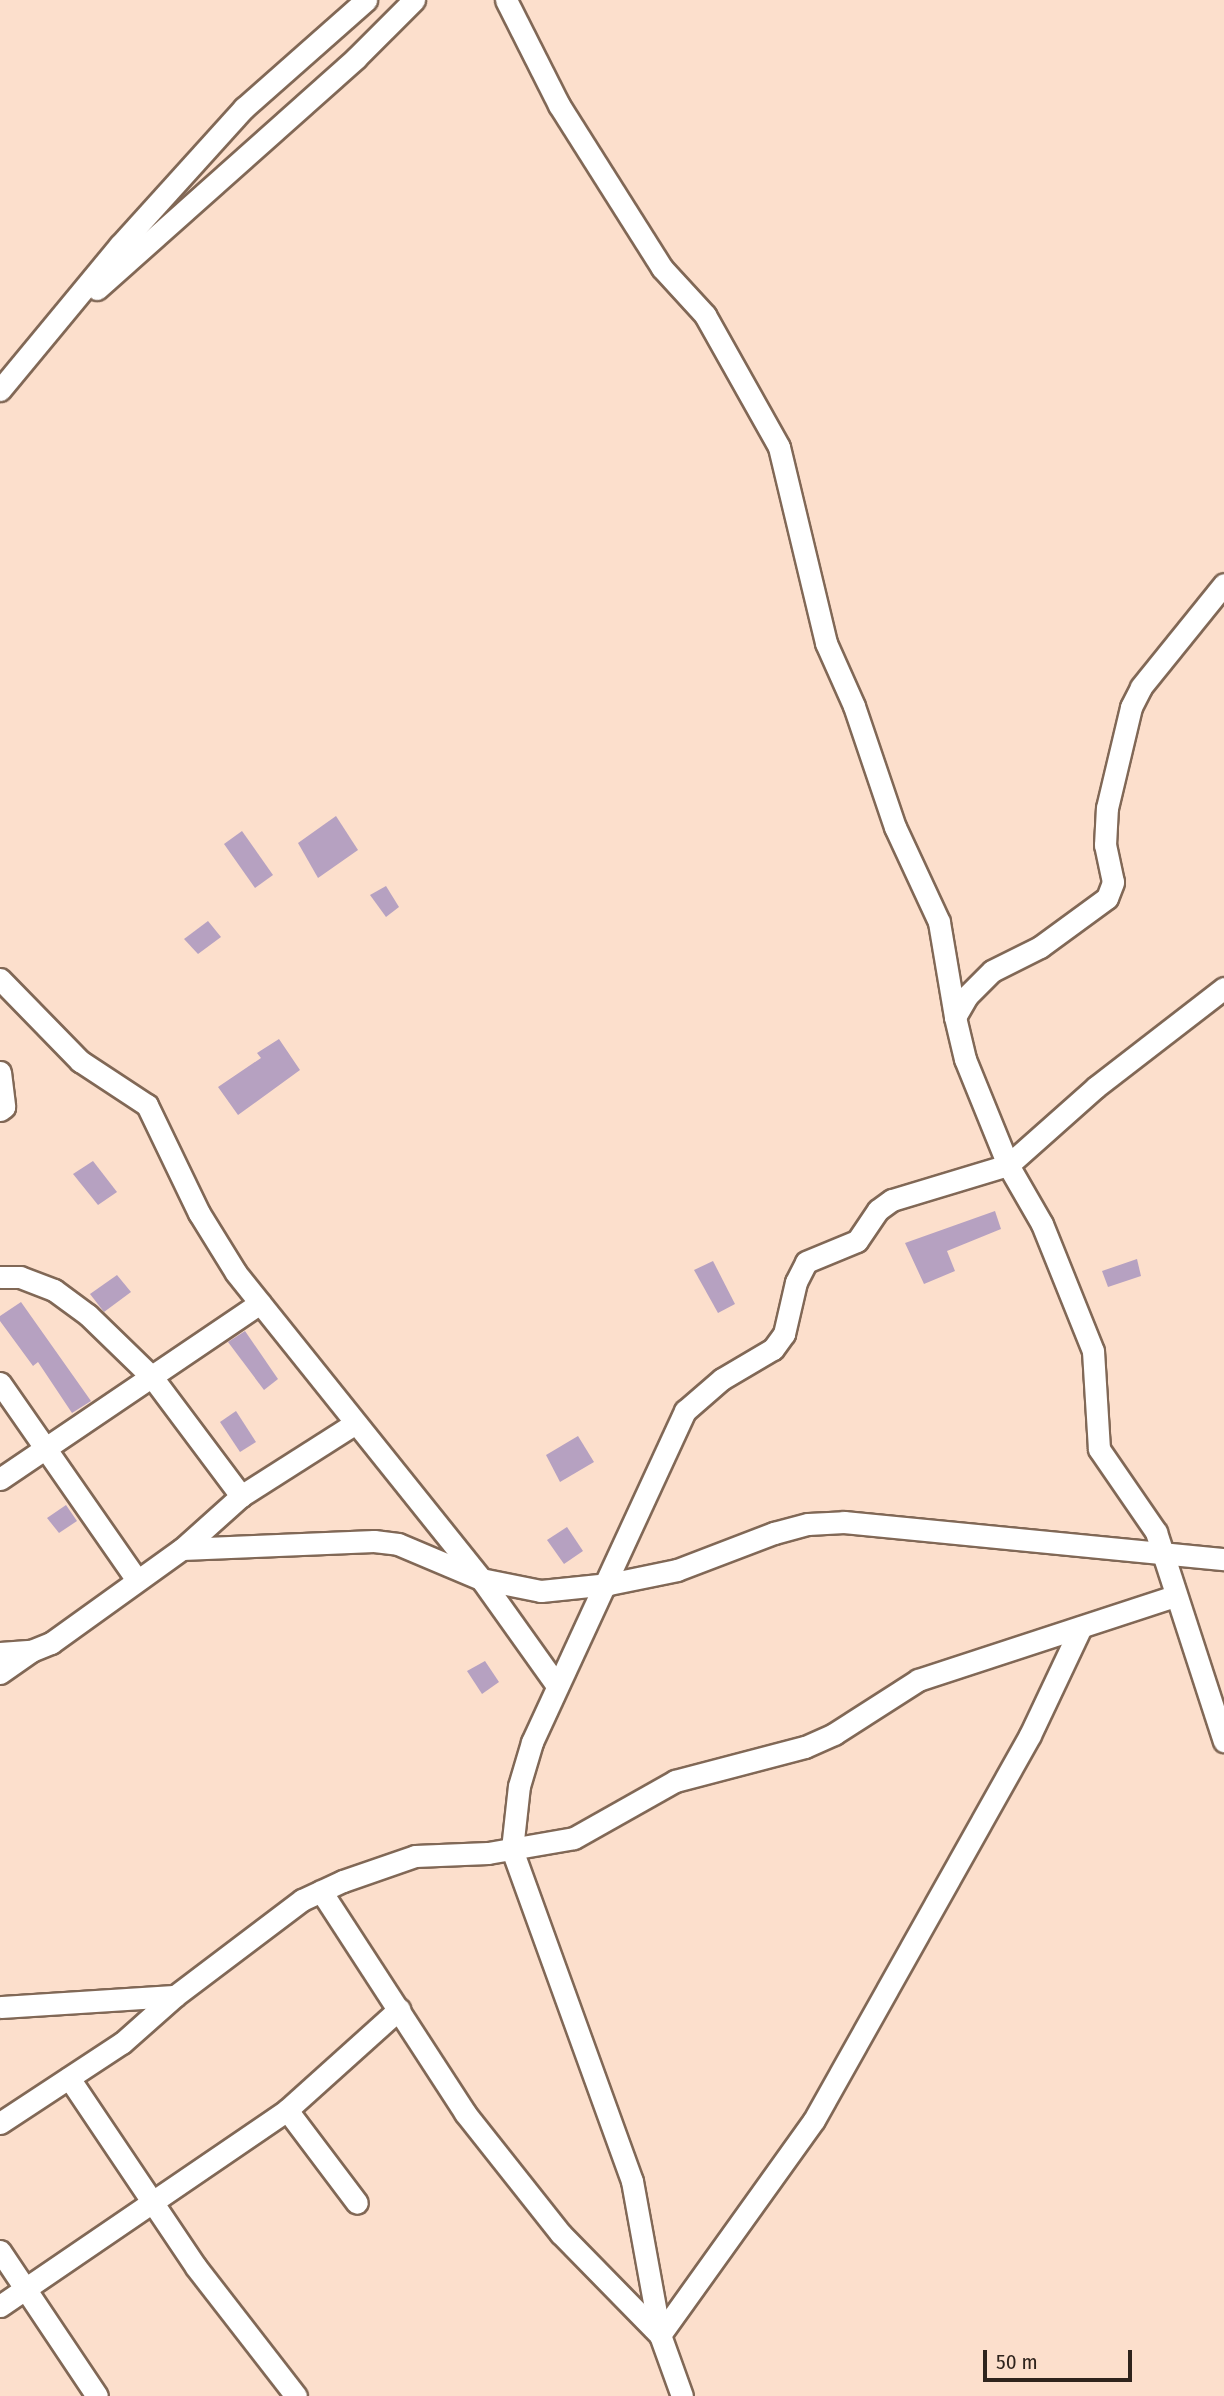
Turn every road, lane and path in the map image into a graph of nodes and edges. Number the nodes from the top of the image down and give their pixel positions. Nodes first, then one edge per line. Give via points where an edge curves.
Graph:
1 (366, 0) edge
2 (414, 0) edge
3 (506, 0) edge
4 (55, 324) junction
5 (0, 390) edge
6 (1224, 584) edge
7 (0, 979) edge
8 (1224, 988) edge
9 (955, 1017) junction
10 (0, 1072) edge
11 (0, 1110) edge
12 (1008, 1165) junction
13 (0, 1277) edge
14 (260, 1303) junction
15 (152, 1377) junction
16 (0, 1383) edge
17 (354, 1424) junction
18 (47, 1450) junction
19 (0, 1479) edge
20 (241, 1496) junction
21 (182, 1549) junction
22 (1163, 1551) junction
23 (1224, 1559) edge
24 (481, 1579) junction
25 (137, 1580) junction
26 (609, 1584) junction
27 (1175, 1596) junction
28 (1081, 1627) junction
29 (31, 1651) junction
30 (0, 1653) edge
31 (0, 1673) edge
32 (556, 1684) junction
33 (1224, 1741) edge
34 (512, 1849) junction
35 (321, 1891) junction
36 (175, 1996) junction
37 (0, 2007) edge
38 (399, 2009) junction
39 (69, 2078) junction
40 (287, 2110) junction
41 (0, 2123) edge
42 (152, 2202) junction
43 (357, 2203) dead end
44 (0, 2251) edge
45 (26, 2289) junction
46 (0, 2306) edge
47 (660, 2335) junction
48 (96, 2396) edge
49 (296, 2396) edge
50 (682, 2396) edge

1 - 4 street via 244,108
2 - 4 street via 356,58
3 - 9 street via 559,105 662,268 705,315 779,447 826,643 854,706 895,827 939,922
4 - 5 street
6 - 9 street via 1131,707 1107,808 1105,845 1113,882 1107,898 1040,947 992,971 967,996
7 - 14 street via 80,1061 147,1105 199,1213
8 - 12 street via 1096,1087
9 - 12 street via 965,1059
10 - 11 street via 4,1107
12 - 22 street via 1042,1224 1093,1351 1098,1449 1156,1532
12 - 26 street via 892,1200 878,1210 857,1241 806,1262 799,1271 784,1334 774,1349 722,1379 685,1411
13 - 15 street via 20,1277 54,1290 88,1315
14 - 15 street
14 - 17 street
15 - 18 street
15 - 20 street
16 - 18 street
17 - 20 street
17 - 24 street
18 - 19 street
18 - 25 street
20 - 21 street
21 - 24 street via 374,1541 410,1549
21 - 25 street
22 - 23 street
22 - 26 street via 844,1522 808,1524 677,1570
22 - 27 street
24 - 26 street via 541,1591
24 - 32 street
25 - 29 street via 51,1643
26 - 32 street
27 - 28 street
27 - 33 street
28 - 34 street via 918,1680 853,1724 805,1747 675,1781 574,1838
28 - 47 street via 980,1828 814,2120
29 - 30 street
29 - 31 street
32 - 34 street via 519,1786
34 - 35 street via 400,1859
34 - 47 street via 632,2181
35 - 36 street via 302,1900
35 - 38 street
36 - 37 street
36 - 39 street via 122,2043
38 - 40 street
38 - 47 street via 465,2113 561,2234
39 - 41 street
39 - 42 street
40 - 42 street
40 - 43 street
42 - 45 street
42 - 49 street
44 - 45 street
45 - 46 street
45 - 48 street
47 - 50 street

